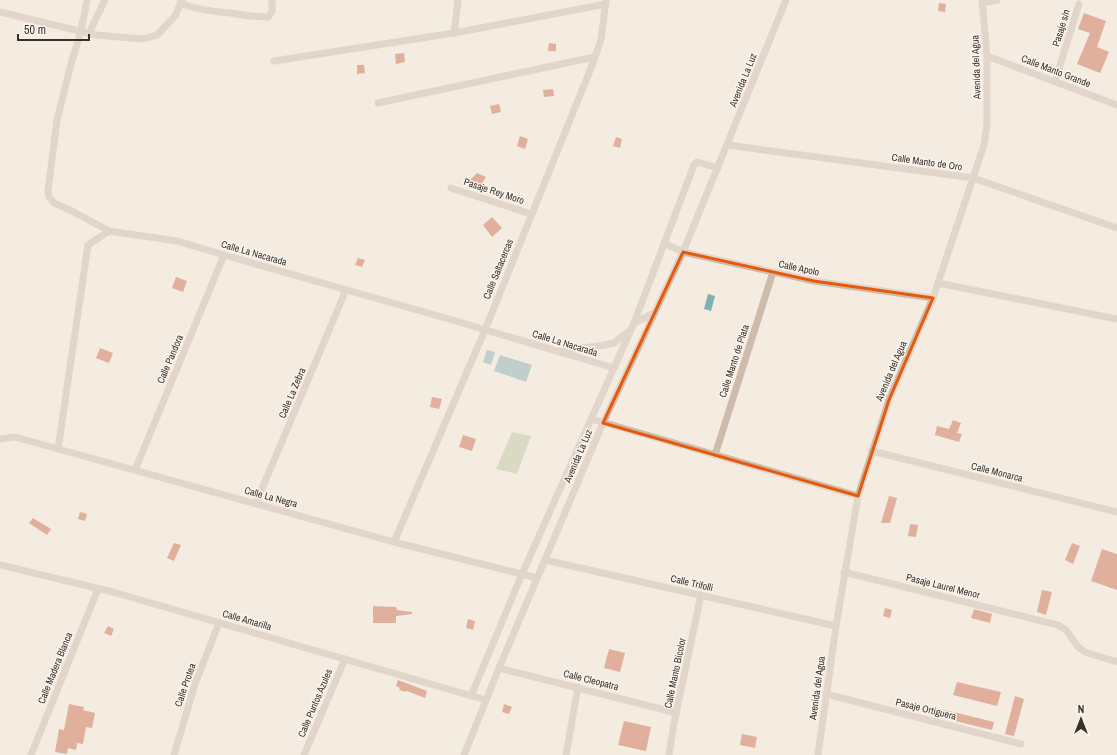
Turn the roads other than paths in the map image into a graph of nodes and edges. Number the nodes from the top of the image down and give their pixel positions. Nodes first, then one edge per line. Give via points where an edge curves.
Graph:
1 (87, 0) edge
2 (105, 0) edge
3 (272, 0) edge
4 (458, 0) edge
5 (786, 0) edge
6 (997, 0) edge
7 (181, 1) edge
8 (982, 1) edge
9 (606, 2) edge
10 (1079, 4) dead end
11 (0, 12) edge
12 (85, 32) junction
13 (454, 33) junction
14 (988, 56) junction
15 (594, 57) junction
16 (274, 61) dead end
17 (1055, 81) junction
18 (378, 103) dead end
19 (1117, 105) edge
20 (727, 145) junction
21 (718, 168) junction
22 (973, 178) junction
23 (451, 188) dead end
24 (531, 214) junction
25 (1117, 228) edge
26 (109, 231) junction
27 (664, 243) junction
28 (683, 252) junction
29 (224, 255) junction
30 (773, 272) junction
31 (938, 283) junction
32 (346, 290) junction
33 (933, 298) junction
34 (654, 313) junction
35 (1117, 319) edge
36 (632, 326) junction
37 (485, 330) junction
38 (557, 351) junction
39 (614, 368) junction
40 (591, 419) junction
41 (603, 423) junction
42 (0, 439) edge
43 (58, 449) junction
44 (872, 451) junction
45 (715, 455) junction
46 (135, 470) junction
47 (858, 496) junction
48 (256, 503) junction
49 (1117, 512) edge
50 (394, 542) junction
51 (545, 560) junction
52 (0, 566) edge
53 (844, 572) junction
54 (522, 574) junction
55 (537, 578) junction
56 (98, 589) junction
57 (701, 595) junction
58 (219, 623) junction
59 (836, 626) junction
60 (345, 659) junction
61 (1117, 662) edge
62 (499, 668) junction
63 (578, 688) junction
64 (826, 694) junction
65 (471, 696) junction
66 (486, 700) junction
67 (677, 713) junction
68 (1021, 744) dead end
69 (31, 755) edge
70 (174, 755) edge
71 (304, 755) edge
72 (464, 755) edge
73 (566, 755) edge
74 (669, 755) edge
75 (818, 755) edge

1 - 12 street
2 - 12 street
3 - 7 street via 272,12 268,17 202,10
4 - 13 street
5 - 20 street, Avenida La Luz
6 - 8 street
7 - 12 street via 175,16 157,35 150,38
8 - 14 street, Avenida del Agua
9 - 13 street
9 - 15 street, Calle Saltacercas via 601,40
10 - 17 street, Pasaje s/n
11 - 12 street
12 - 26 street via 71,64 57,120 48,191 54,203
13 - 16 street
14 - 17 street, Calle Manto Grande
14 - 22 street, Avenida del Agua via 988,124
15 - 18 street
15 - 24 street, Calle Saltacercas
17 - 19 street, Calle Manto Grande
20 - 21 street, Avenida La Luz
20 - 22 street, Calle Manto de Oro
21 - 27 street, Avenida La Luz via 697,162 694,165
21 - 28 street, Avenida La Luz
22 - 25 street, Calle Manto de Oro
22 - 31 street, Avenida del Agua
23 - 24 street, Pasaje Rey Moro
24 - 37 street, Calle Saltacercas
26 - 29 street, Calle La Nacarada via 177,241
26 - 43 street via 88,245
27 - 28 street, Calle Apolo
27 - 36 street, Avenida La Luz
28 - 30 street, Calle Apolo
28 - 34 street, Avenida La Luz
29 - 32 street, Calle La Nacarada
29 - 46 street, Calle Pandora
30 - 33 street, Calle Apolo via 814,281
30 - 45 street, Calle Manto de Plata
31 - 33 street, Avenida del Agua
31 - 35 street
32 - 37 street, Calle La Nacarada
32 - 48 street, Calle La Zebra
33 - 44 street, Avenida del Agua via 890,400
34 - 36 street
34 - 41 street, Avenida La Luz
36 - 38 street via 614,343
36 - 39 street, Avenida La Luz
37 - 38 street, Calle La Nacarada
37 - 50 street, Calle Saltacercas
38 - 39 street, Calle La Nacarada
39 - 40 street, Avenida La Luz
40 - 41 street
40 - 54 street, Avenida La Luz
41 - 45 street
41 - 51 street, Avenida La Luz
42 - 43 street, Calle La Negra via 15,437
43 - 46 street, Calle La Negra
44 - 47 street, Avenida del Agua
44 - 49 street, Calle Monarca
45 - 47 street
46 - 48 street, Calle La Negra
47 - 53 street, Avenida del Agua
48 - 50 street, Calle La Negra
50 - 54 street, Calle La Negra
51 - 55 street, Avenida La Luz
51 - 57 street, Calle Trifolli
52 - 56 street, Calle Amarilla
53 - 59 street, Avenida del Agua
53 - 61 street, Pasaje Laurel Menor via 1058,625 1066,630 1078,647 1085,652
54 - 55 street, Calle La Negra
54 - 65 street, Avenida La Luz
55 - 62 street, Avenida La Luz
56 - 58 street, Calle Amarilla
56 - 69 street, Calle Madera Blanca
57 - 59 street, Calle Trifolli
57 - 67 street, Calle Manto Bicolor
58 - 60 street, Calle Amarilla
58 - 70 street, Calle Protea via 195,684
59 - 64 street, Avenida del Agua
60 - 65 street, Calle Amarilla
60 - 71 street, Calle Puntos Azules
62 - 63 street, Calle Cleopatra
62 - 66 street, Avenida La Luz
63 - 67 street, Calle Cleopatra
63 - 73 street
64 - 68 street, Pasaje Ortiguera
64 - 75 street, Avenida del Agua
65 - 66 street, Calle Amarilla
66 - 72 street, Avenida La Luz
67 - 74 street, Calle Manto Bicolor

